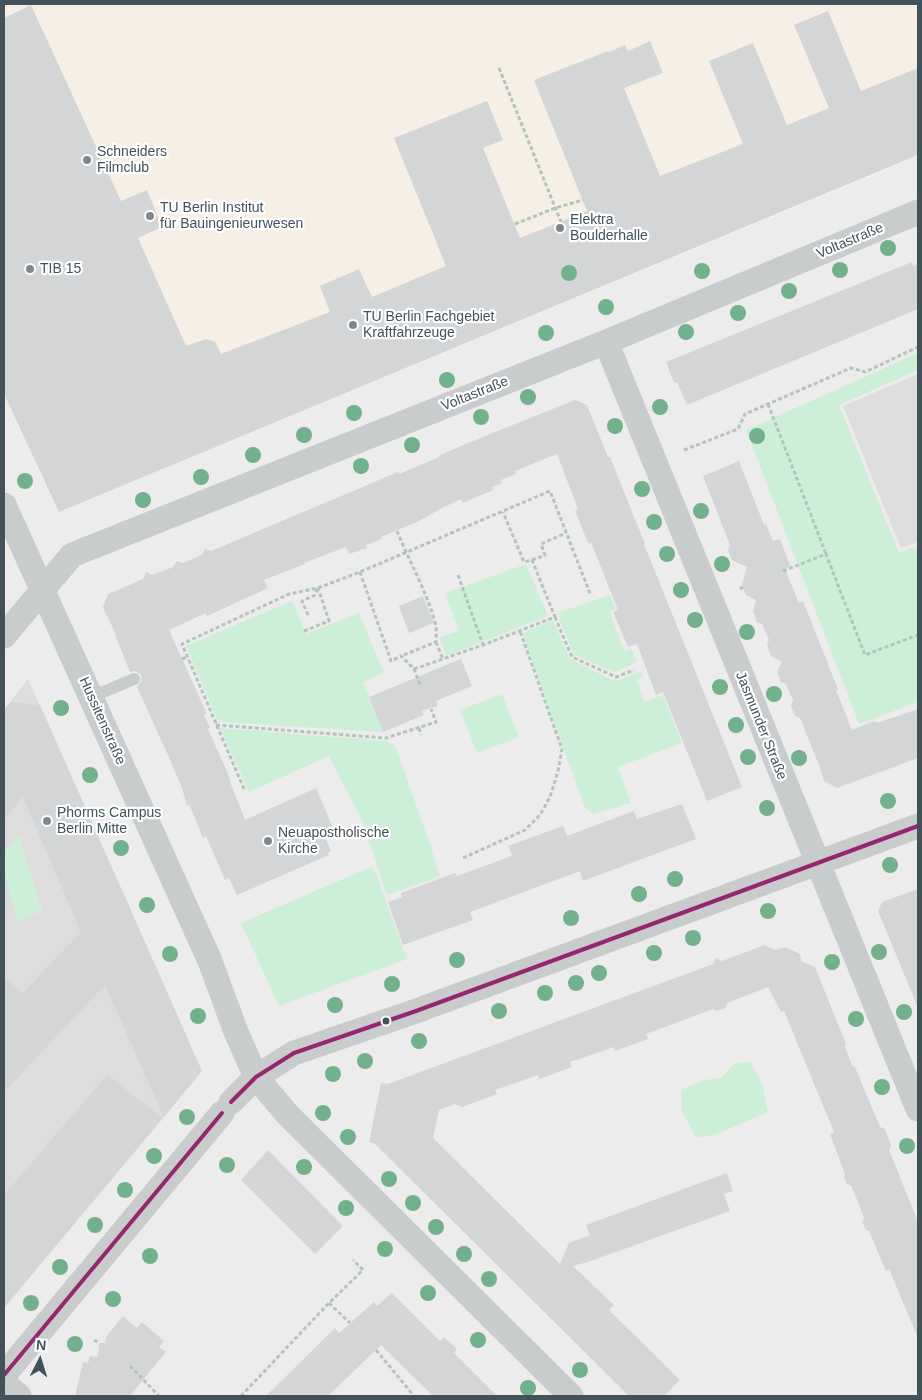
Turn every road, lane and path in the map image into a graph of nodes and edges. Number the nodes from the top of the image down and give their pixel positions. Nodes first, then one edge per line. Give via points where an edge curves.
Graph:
1 (499, 68) dead end
2 (583, 200) dead end
3 (555, 208) junction
4 (918, 212) edge
5 (561, 222) dead end
6 (515, 224) dead end
7 (606, 342) junction
8 (918, 346) edge
9 (768, 404) junction
10 (684, 450) dead end
11 (4, 505) edge
12 (503, 512) junction
13 (397, 531) dead end
14 (566, 533) junction
15 (406, 553) junction
16 (826, 554) junction
17 (532, 560) junction
18 (783, 571) dead end
19 (360, 572) junction
20 (458, 575) dead end
21 (318, 588) junction
22 (42, 589) junction
23 (591, 596) dead end
24 (308, 615) dead end
25 (555, 617) junction
26 (304, 631) dead end
27 (520, 632) junction
28 (918, 635) edge
29 (4, 636) edge
30 (436, 642) junction
31 (484, 645) junction
32 (401, 656) junction
33 (187, 657) junction
34 (182, 659) dead end
35 (443, 659) junction
36 (414, 669) junction
37 (634, 670) dead end
38 (134, 679) dead end
39 (422, 687) dead end
40 (91, 697) junction
41 (431, 709) dead end
42 (216, 725) junction
43 (419, 728) junction
44 (421, 735) dead end
45 (244, 789) dead end
46 (918, 826) edge
47 (463, 858) dead end
48 (818, 863) junction
49 (256, 1077) junction
50 (918, 1109) edge
51 (353, 1260) dead end
52 (330, 1304) junction
53 (350, 1324) dead end
54 (94, 1340) dead end
55 (99, 1343) dead end
56 (376, 1350) dead end
57 (130, 1366) dead end
58 (4, 1375) edge
59 (4, 1383) edge
60 (19, 1396) edge
61 (158, 1396) edge
62 (241, 1396) edge
63 (414, 1396) edge
64 (571, 1396) edge

1 - 3 path
2 - 3 path
3 - 5 path
3 - 6 path
4 - 7 street, Voltastraße
7 - 22 street, Voltastraße via 72,555
7 - 48 street, Jasmunder Straße
8 - 9 path via 865,372 851,368
9 - 10 path via 745,414 738,429
9 - 16 path
11 - 22 street, Hussitenstraße
12 - 14 path via 550,491
12 - 15 path
12 - 17 path via 524,562
13 - 15 path
14 - 17 path via 541,544 545,555
14 - 23 path
15 - 19 path
15 - 30 path via 436,624
16 - 18 path
16 - 28 path via 865,655
17 - 25 path
19 - 21 path
19 - 32 path via 391,661
20 - 31 path
21 - 24 path via 315,595 302,601
21 - 26 path via 329,621
21 - 33 path via 289,594 182,644
22 - 29 street, Voltastraße
22 - 40 street, Hussitenstraße
25 - 27 path
25 - 37 path via 572,657 616,677
27 - 31 path
27 - 47 path via 562,749 558,771 547,803 525,830
30 - 32 path
30 - 35 path
31 - 35 path
32 - 36 path
33 - 34 path
33 - 42 path
35 - 36 path
36 - 39 path
38 - 40 lane
40 - 49 street, Hussitenstraße via 210,961
41 - 43 path via 436,722
42 - 43 path via 386,738
42 - 45 path
43 - 44 path
46 - 48 street
48 - 49 street via 294,1053
48 - 50 street, Jasmunder Straße
49 - 58 street via 226,1107
49 - 64 street, Hussitenstraße via 287,1114
51 - 52 path via 363,1270
52 - 53 path
52 - 62 path
54 - 55 path
56 - 63 path
57 - 61 path
59 - 60 street

